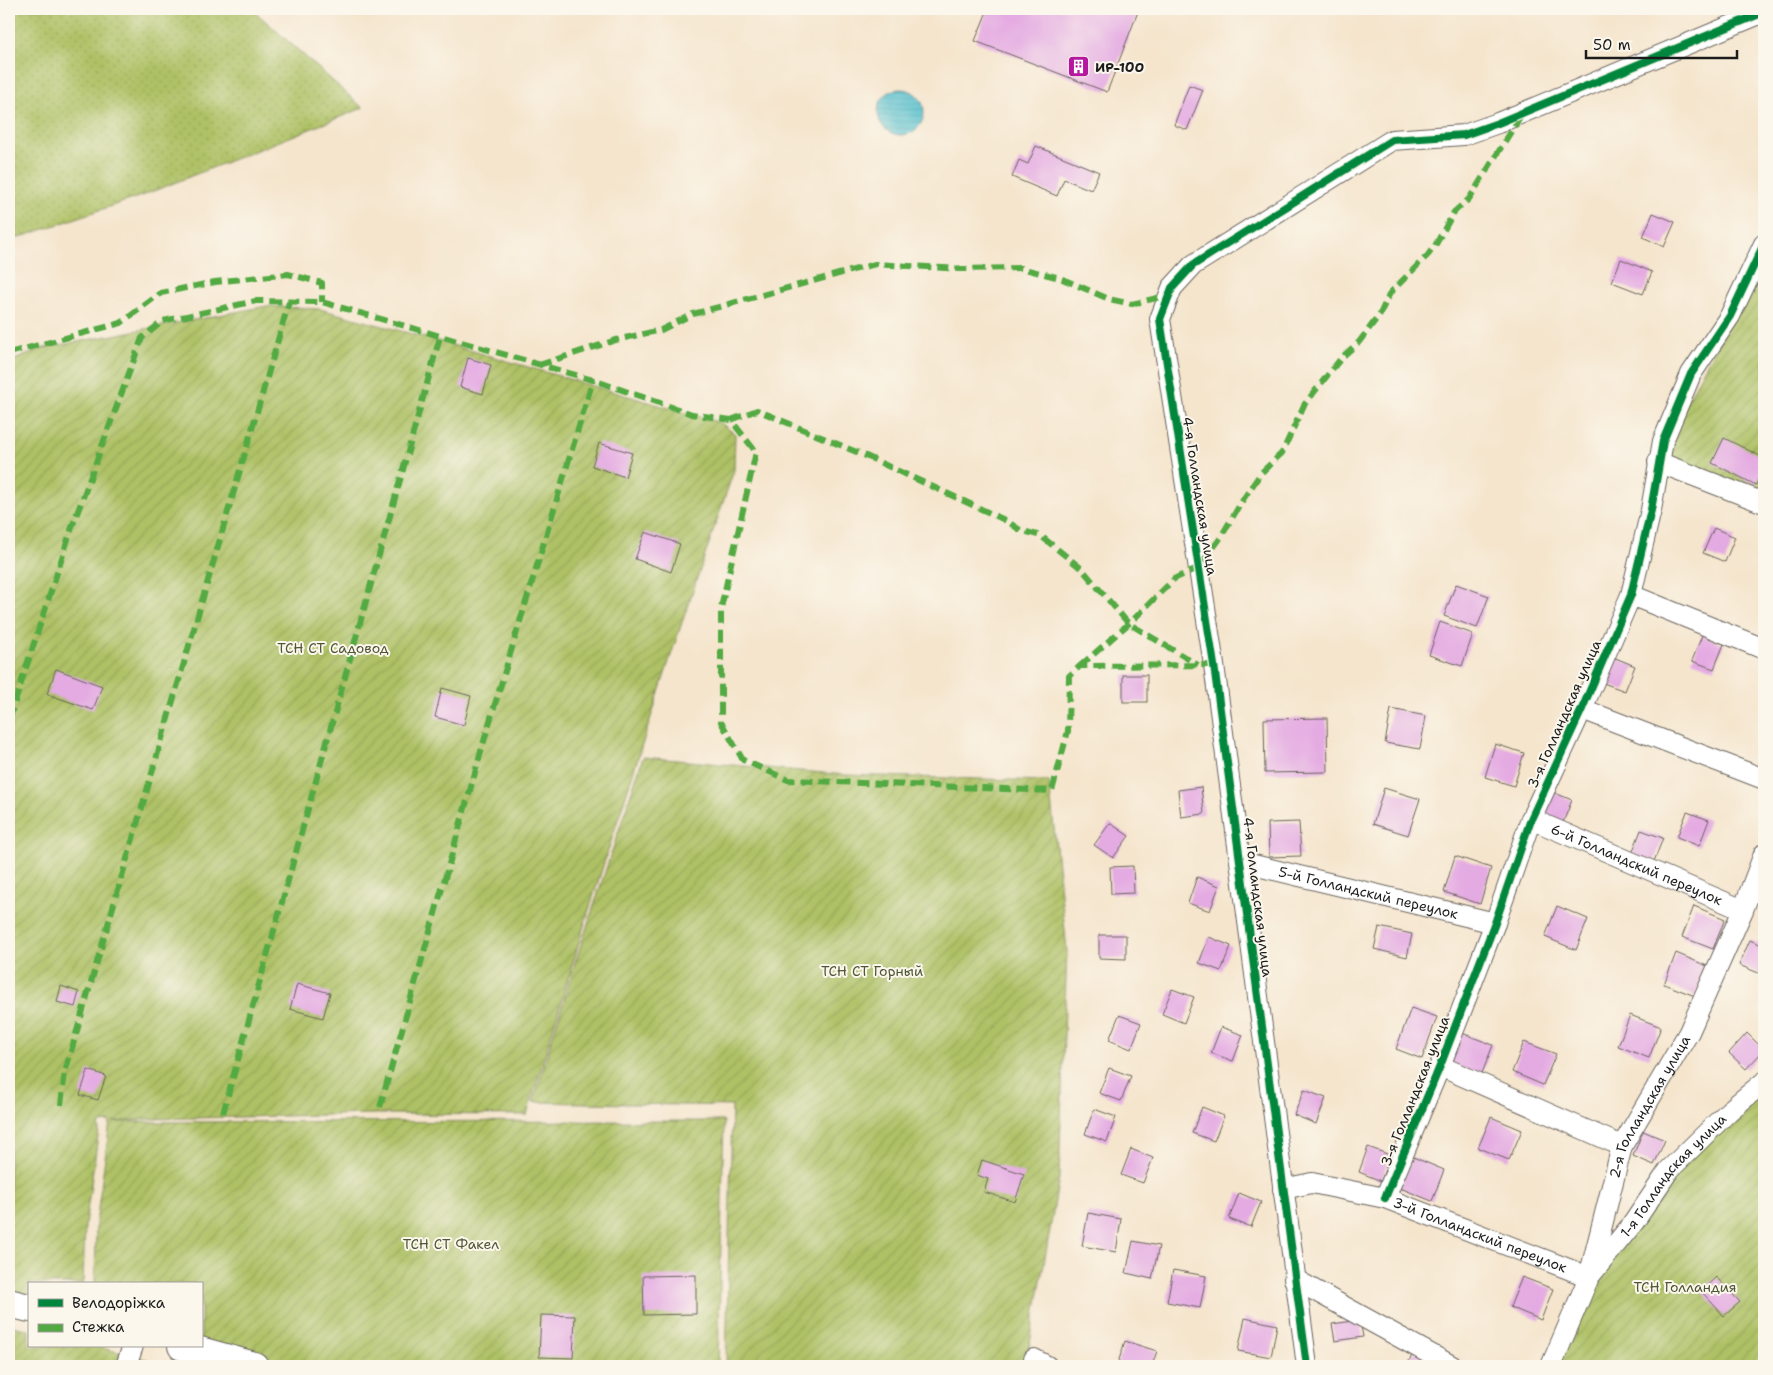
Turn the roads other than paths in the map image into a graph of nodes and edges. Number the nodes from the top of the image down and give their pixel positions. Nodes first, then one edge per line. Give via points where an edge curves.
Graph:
1 (1764, 12) edge
2 (1764, 244) edge
3 (1658, 462) junction
4 (1764, 503) edge
5 (1630, 595) junction
6 (1764, 649) edge
7 (1582, 708) junction
8 (1764, 779) edge
9 (1531, 819) junction
10 (1764, 854) edge
11 (1241, 862) junction
12 (1743, 910) junction
13 (1495, 923) junction
14 (1440, 1066) junction
15 (1764, 1082) edge
16 (1622, 1146) junction
17 (1283, 1189) junction
18 (1385, 1198) junction
19 (1589, 1277) junction
20 (1294, 1279) junction
21 (9, 1303) edge
22 (28, 1308) edge
23 (132, 1348) edge
24 (189, 1348) edge
25 (126, 1366) edge
26 (254, 1366) edge
27 (1306, 1366) edge
28 (1452, 1366) edge
29 (1550, 1366) edge

1 - 11 street, 4-я Голландская улица via 1498,124 1464,134 1392,140 1194,265 1172,288 1160,319
2 - 3 street, 3-я Голландская улица via 1730,316 1691,374 1663,441
3 - 4 street
3 - 5 street, 3-я Голландская улица via 1651,510
5 - 6 street
5 - 7 street, 3-я Голландская улица
7 - 8 street
7 - 9 street, 3-я Голландская улица
9 - 12 street, 6-й Голландский переулок
9 - 13 street, 3-я Голландская улица
10 - 12 street, 2-я Голландская улица
11 - 13 street, 5-й Голландский переулок
11 - 17 street, 4-я Голландская улица
12 - 16 street, 2-я Голландская улица via 1689,1032
13 - 14 street, 3-я Голландская улица
14 - 16 street
14 - 18 street, 3-я Голландская улица
15 - 19 street, 1-я Голландская улица via 1729,1111 1669,1170 1634,1222
16 - 19 street, 2-я Голландская улица
17 - 18 street, 3-й Голландский переулок via 1312,1183
17 - 20 street, 4-я Голландская улица
18 - 19 street, 3-й Голландский переулок
19 - 29 street, 2-я Голландская улица
20 - 27 street, 4-я Голландская улица
20 - 28 street
21 - 22 main road
23 - 25 street
24 - 26 main road

